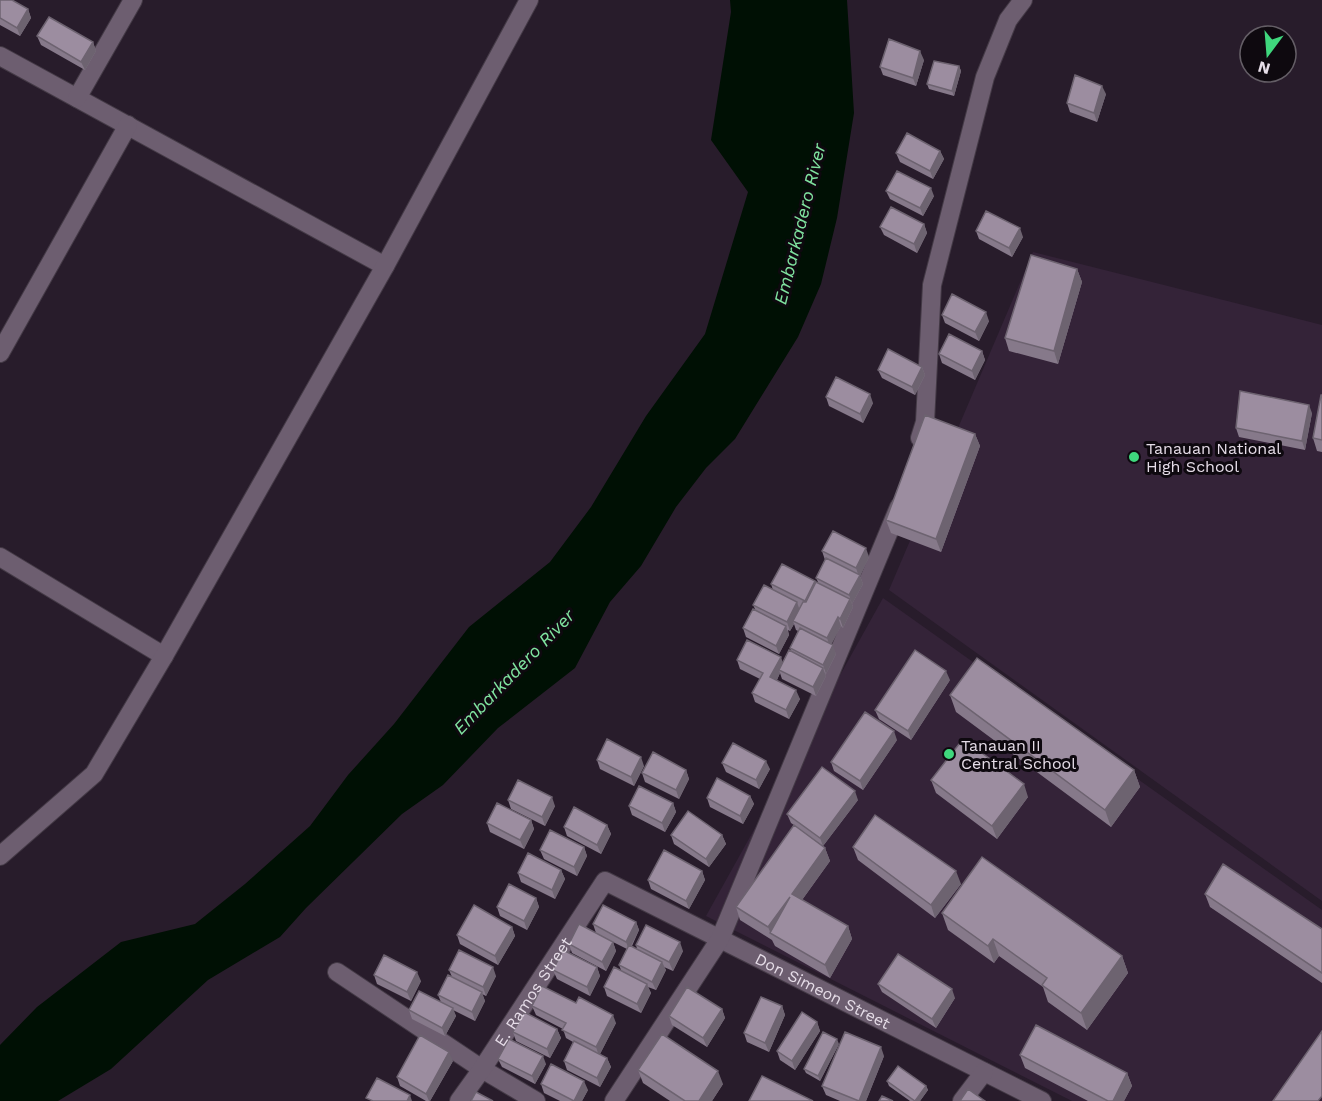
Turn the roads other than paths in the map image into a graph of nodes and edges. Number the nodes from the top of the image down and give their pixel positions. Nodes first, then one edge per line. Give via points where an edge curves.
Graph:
1 (133, 0) edge
2 (529, 0) edge
3 (1023, 0) edge
4 (0, 56) edge
5 (77, 98) junction
6 (128, 125) junction
7 (386, 266) junction
8 (0, 353) edge
9 (915, 454) edge
10 (903, 496) edge
11 (0, 557) edge
12 (164, 656) junction
13 (0, 856) edge
14 (605, 881) joint
15 (720, 939) junction
16 (337, 972) dead end
17 (482, 1070) junction
18 (984, 1072) junction
19 (459, 1101) edge
20 (536, 1101) edge
21 (614, 1101) edge
22 (962, 1101) edge
23 (1042, 1101) edge

1 - 5 street
2 - 7 street
3 - 9 street via 1008,20 985,77 932,285 925,422
4 - 5 street
5 - 6 street
6 - 7 street
6 - 8 street
7 - 12 street
10 - 15 street
11 - 12 street
12 - 13 street via 94,774
14 - 15 street, Don Simeon Street
14 - 17 street, E. Ramos Street
15 - 18 street, Don Simeon Street
15 - 21 street
16 - 17 street
17 - 19 street, E. Ramos Street
17 - 20 street
18 - 22 street
18 - 23 street, Don Simeon Street

